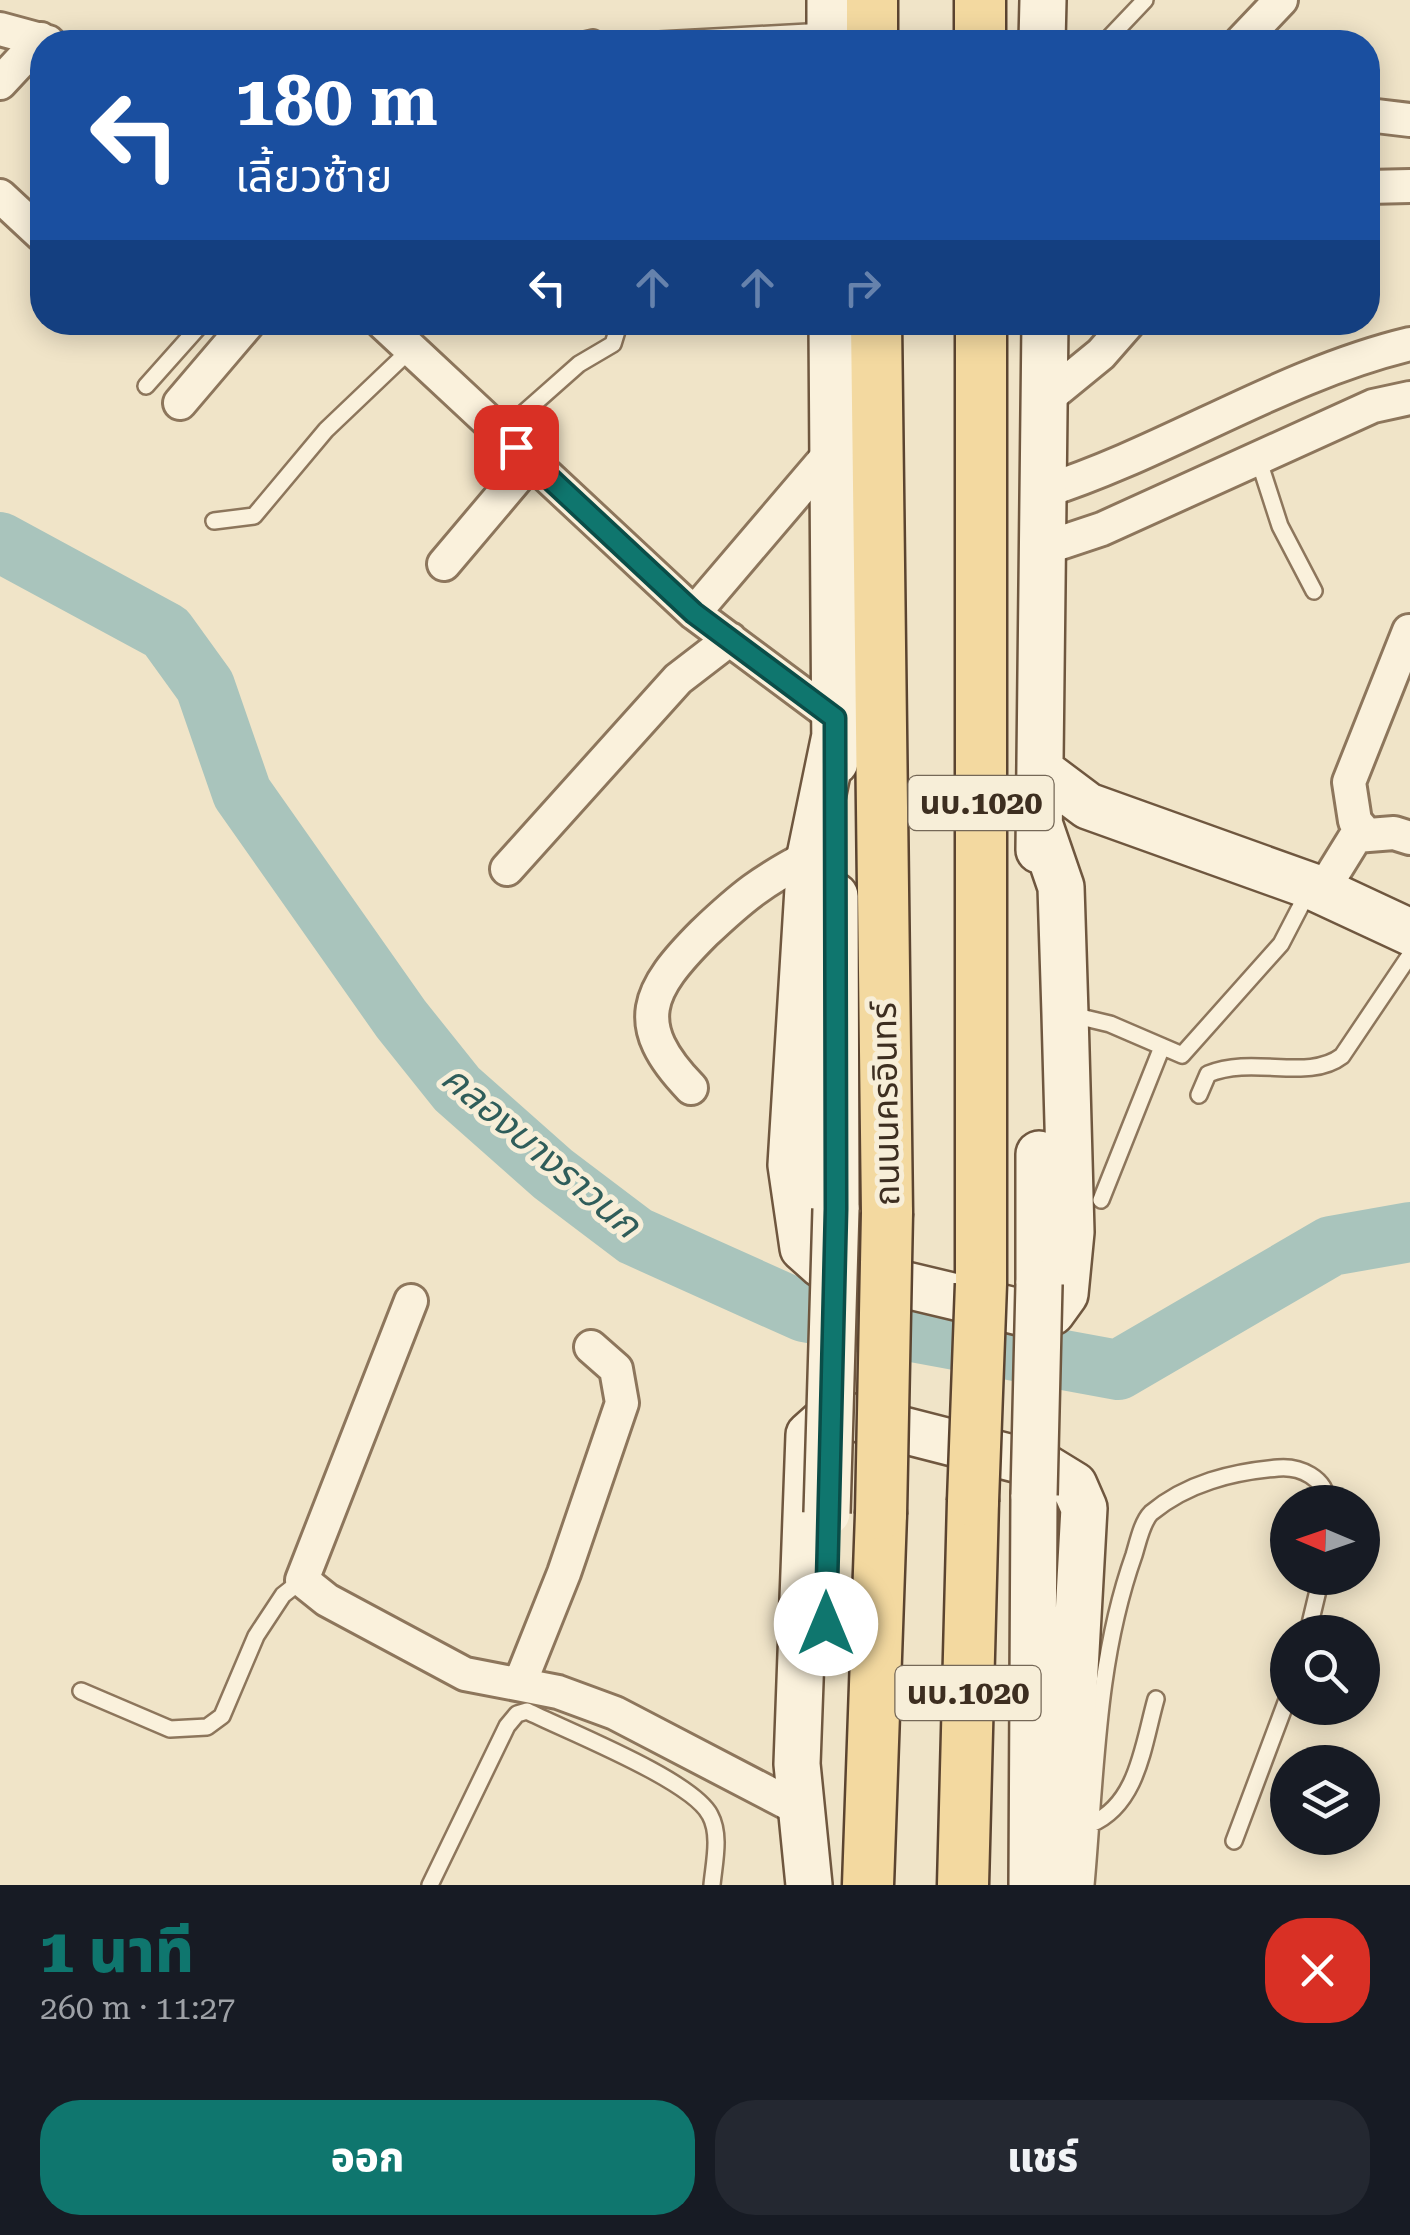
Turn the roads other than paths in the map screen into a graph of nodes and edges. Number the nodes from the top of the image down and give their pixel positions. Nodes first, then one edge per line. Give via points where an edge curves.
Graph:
1 (872, 0) edge
2 (980, 0) edge
3 (1043, 0) edge
4 (1144, 0) edge
5 (1282, 0) edge
6 (0, 29) edge
7 (841, 29) edge
8 (980, 30) edge
9 (1042, 30) edge
10 (1117, 30) edge
11 (1253, 30) edge
12 (30, 37) edge
13 (30, 54) edge
14 (0, 83) edge
15 (1380, 116) edge
16 (1410, 120) edge
17 (1410, 186) edge
18 (1380, 187) edge
19 (0, 196) edge
20 (30, 223) edge
21 (191, 335) edge
22 (238, 335) edge
23 (396, 335) edge
24 (615, 335) edge
25 (832, 335) edge
26 (876, 335) edge
27 (981, 335) edge
28 (1044, 335) edge
29 (1118, 335) edge
30 (1410, 344) edge
31 (411, 349) junction
32 (1310, 378) junction
33 (146, 386) dead end
34 (1410, 398) edge
35 (1046, 399) junction
36 (180, 403) dead end
37 (1331, 426) junction
38 (501, 433) junction
39 (833, 450) junction
40 (1258, 458) junction
41 (530, 460) junction
42 (1042, 492) junction
43 (214, 521) dead end
44 (1045, 548) junction
45 (444, 564) dead end
46 (1314, 592) dead end
47 (694, 613) junction
48 (1409, 632) edge
49 (730, 639) junction
50 (835, 727) junction
51 (1040, 770) junction
52 (1040, 823) junction
53 (1366, 834) junction
54 (1410, 838) edge
55 (810, 856) junction
56 (507, 869) dead end
57 (1316, 889) junction
58 (1410, 932) edge
59 (1410, 955) edge
60 (1065, 1014) junction
61 (1162, 1046) junction
62 (1182, 1056) junction
63 (1208, 1074) junction
64 (691, 1088) dead end
65 (1199, 1095) dead end
66 (1102, 1200) dead end
67 (411, 1300) dead end
68 (591, 1347) dead end
69 (1320, 1485) edge
70 (302, 1580) junction
71 (520, 1683) junction
72 (82, 1692) dead end
73 (1156, 1700) dead end
74 (1278, 1725) edge
75 (803, 1812) junction
76 (1091, 1824) junction
77 (1234, 1841) dead end
78 (430, 1885) edge
79 (712, 1885) edge
80 (809, 1885) edge
81 (825, 1885) edge
82 (868, 1885) edge
83 (962, 1885) edge
84 (1032, 1885) edge
85 (1063, 1885) edge
86 (1086, 1885) edge

1 - 7 main road
2 - 8 main road
3 - 9 main road
4 - 10 lane
5 - 11 street
6 - 12 street
13 - 14 street
15 - 16 street
17 - 18 street
19 - 20 street
21 - 33 lane
22 - 36 street
23 - 31 street
24 - 38 lane
25 - 39 main road, ถนนนครอินทร์
26 - 82 main road, ถนนนครอินทร์ / นบ.1020, bridge via 888,1213
27 - 83 main road, นบ.1020, bridge via 981,1284
28 - 35 main road, นบ.1020
29 - 35 street
30 - 32 street via 1349,359
31 - 38 street
31 - 43 lane via 326,430 254,516
32 - 37 street
32 - 42 street via 1105,472
34 - 37 street
35 - 42 main road, นบ.1020
37 - 40 street
38 - 41 street
39 - 47 street
39 - 50 main road, ถนนนครอินทร์
40 - 44 street
40 - 46 lane via 1280,526
41 - 45 street
41 - 47 street
42 - 44 main road, นบ.1020
44 - 51 main road, นบ.1020
47 - 49 street
48 - 53 street via 1349,782 1355,820
49 - 50 street
49 - 56 street via 678,679
50 - 55 main road
50 - 81 main road, ถนนนครอินทร์, bridge via 836,1209 826,1513
51 - 52 main road, นบ.1020
51 - 57 main road via 1088,806
52 - 60 main road via 1061,887
52 - 84 main road, นบ.1020, bridge
53 - 54 street
53 - 57 street via 1356,836
55 - 60 main road via 790,1165 804,1248 822,1264 1036,1316 1052,1312 1064,1294 1070,1232
55 - 64 street via 753,886 655,989 652,1029 665,1062
57 - 58 main road
57 - 62 lane via 1281,944
59 - 63 lane via 1330,1066 1230,1065
60 - 61 lane
61 - 62 lane
61 - 66 lane
62 - 63 lane
63 - 65 lane
67 - 70 street
68 - 71 street via 616,1369 622,1403
69 - 76 lane via 1290,1466 1234,1472 1189,1489 1148,1516 1102,1669
70 - 71 street via 465,1674
70 - 72 lane via 265,1622 222,1716 207,1726 170,1728
71 - 75 street via 615,1713
73 - 76 lane via 1126,1795 1112,1815
74 - 77 lane
75 - 80 main road
75 - 85 main road via 796,1764 808,1436 828,1418 848,1416 1043,1466 1074,1485 1084,1508
76 - 86 lane
78 - 79 lane via 507,1726 527,1712 674,1782 709,1811 716,1829

